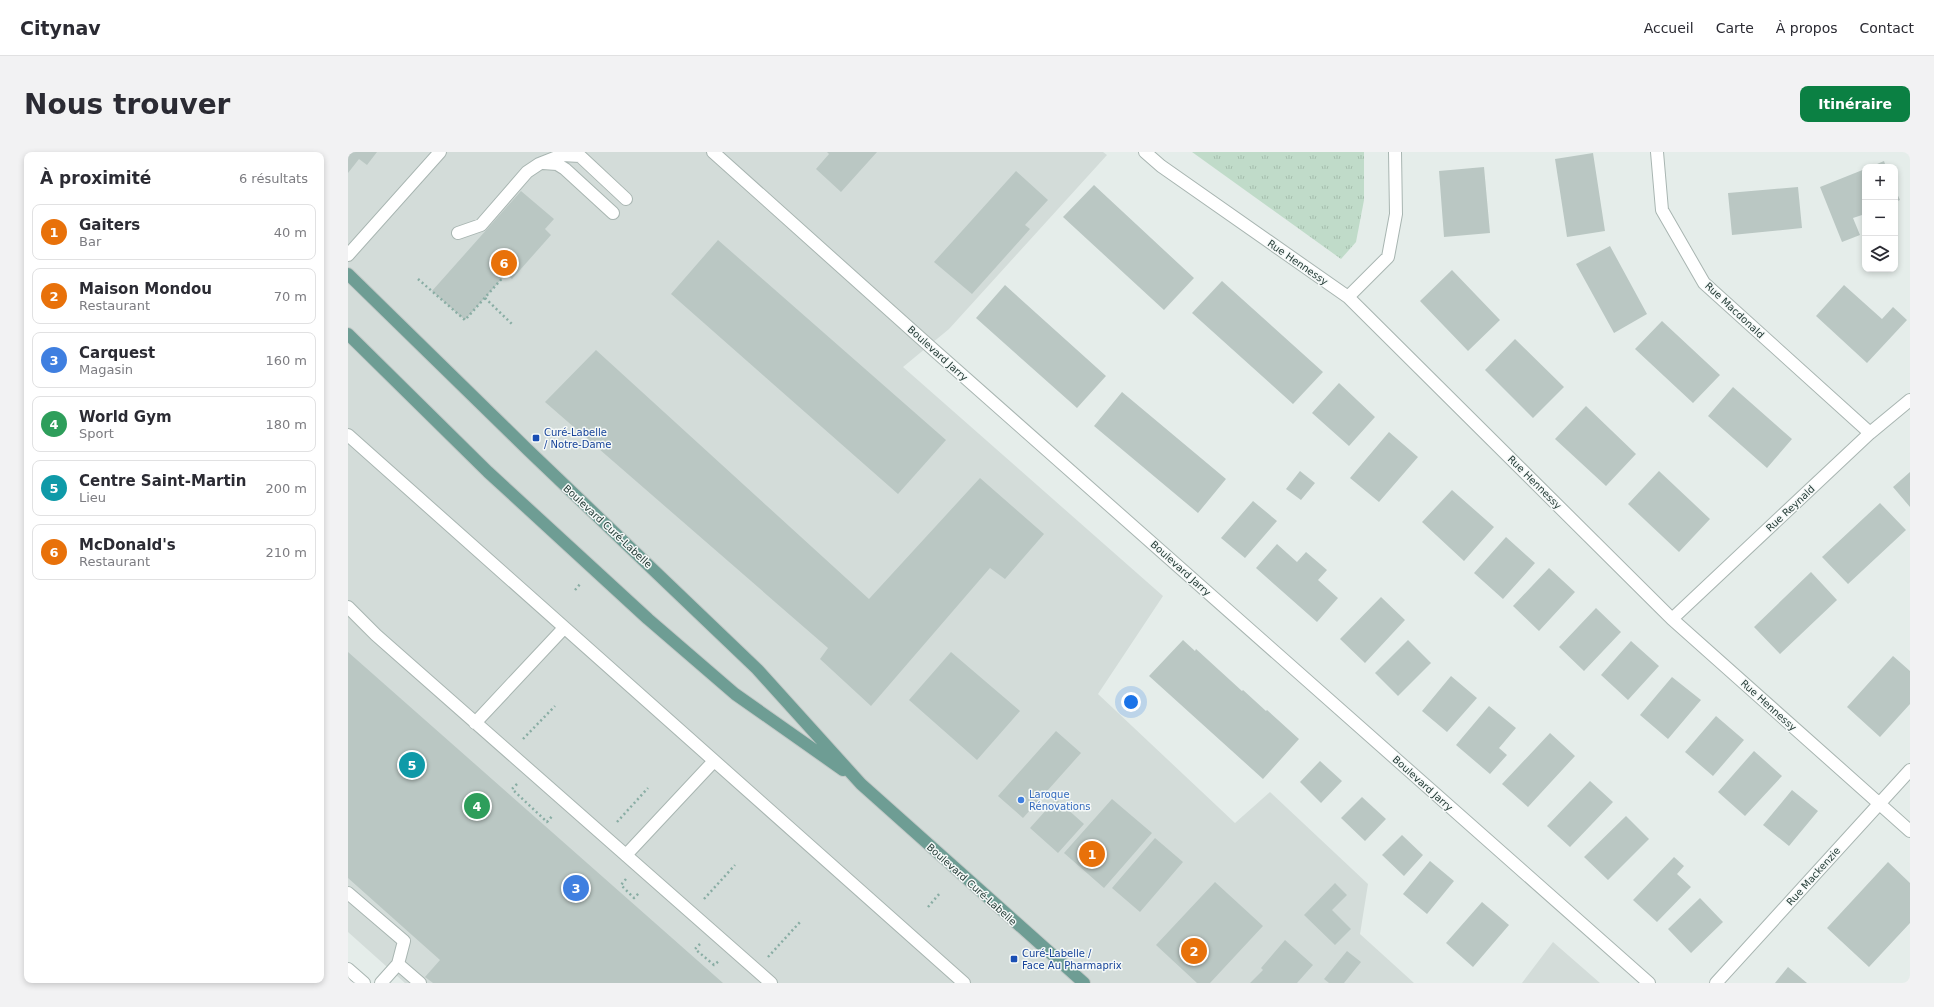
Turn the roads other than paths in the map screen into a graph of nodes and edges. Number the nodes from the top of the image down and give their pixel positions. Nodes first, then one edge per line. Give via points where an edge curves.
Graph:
1 (440, 152) edge
2 (713, 152) edge
3 (1145, 152) edge
4 (1395, 152) edge
5 (1657, 152) edge
6 (538, 164) junction
7 (626, 199) dead end
8 (613, 213) dead end
9 (458, 234) dead end
10 (353, 247) edge
11 (348, 255) edge
12 (348, 274) edge
13 (1348, 297) junction
14 (348, 334) edge
15 (1910, 400) edge
16 (1870, 433) junction
17 (348, 435) edge
18 (348, 607) edge
19 (1672, 619) junction
20 (564, 628) junction
21 (475, 723) junction
22 (714, 761) junction
23 (1910, 770) edge
24 (861, 784) junction
25 (1879, 803) junction
26 (1910, 831) edge
27 (626, 856) junction
28 (348, 893) edge
29 (398, 964) junction
30 (348, 969) edge
31 (1081, 982) edge
32 (364, 983) edge
33 (381, 983) edge
34 (420, 983) edge
35 (771, 983) edge
36 (964, 983) edge
37 (1649, 983) edge
38 (1716, 983) edge

1 - 10 street
2 - 37 street, Boulevard Jarry
3 - 13 street, Rue Hennessy via 1161,166
4 - 13 street via 1396,214 1388,257
5 - 16 street, Rue Macdonald via 1662,210 1704,283
6 - 7 street via 562,155 580,156
6 - 8 street via 557,164 565,169
6 - 9 street via 527,172 481,225
10 - 11 street
12 - 24 main road, Boulevard Curé-Labelle via 758,669
13 - 19 street, Rue Hennessy
14 - 24 main road, Boulevard Curé-Labelle via 488,472 648,619 735,694
15 - 16 street, Rue Reynald
16 - 19 street, Rue Reynald
17 - 20 street
18 - 21 street
19 - 25 street, Rue Hennessy
20 - 21 street
20 - 22 street
21 - 27 street
22 - 27 street
22 - 36 street
23 - 25 street, Rue Mackenzie
24 - 31 main road, Boulevard Curé-Labelle
25 - 26 street, Rue Hennessy
25 - 38 street, Rue Mackenzie
27 - 35 street
28 - 29 street via 404,941
29 - 33 street
29 - 34 street
30 - 32 street

